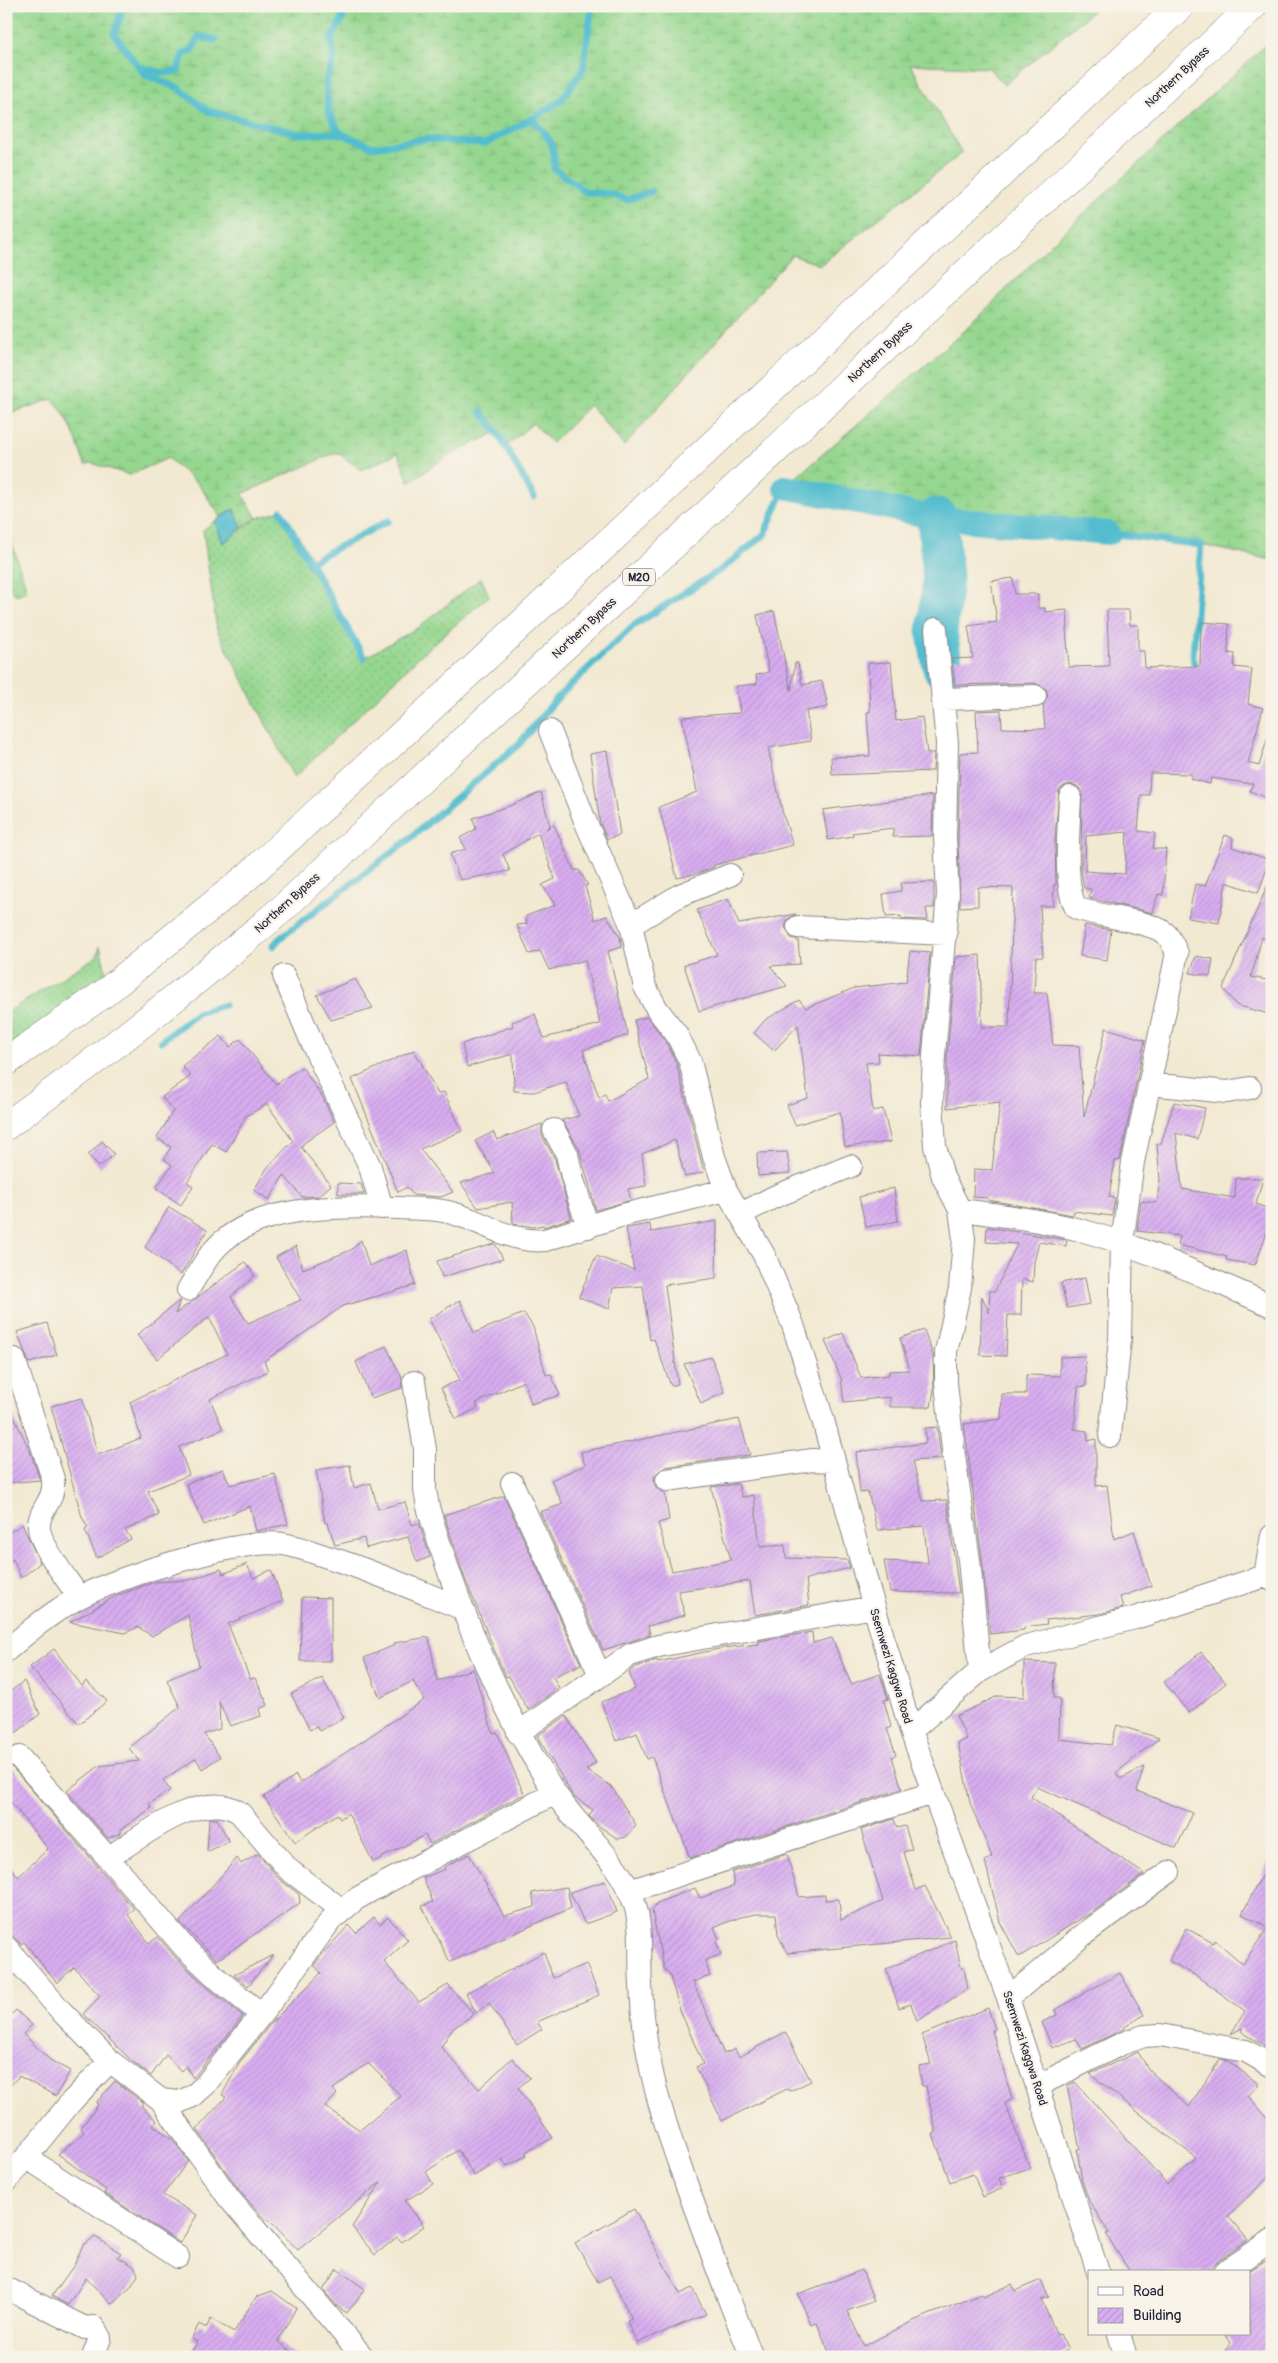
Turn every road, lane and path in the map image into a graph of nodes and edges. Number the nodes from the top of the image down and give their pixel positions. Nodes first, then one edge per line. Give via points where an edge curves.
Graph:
1 (1180, 6) edge
2 (1252, 6) edge
3 (936, 629) dead end
4 (1035, 696) dead end
5 (943, 699) junction
6 (550, 732) dead end
7 (1070, 797) dead end
8 (730, 874) dead end
9 (631, 925) junction
10 (798, 927) dead end
11 (946, 934) junction
12 (284, 976) dead end
13 (6, 1062) edge
14 (1151, 1084) junction
15 (1250, 1088) dead end
16 (6, 1126) edge
17 (554, 1130) dead end
18 (851, 1166) dead end
19 (726, 1190) junction
20 (382, 1208) junction
21 (960, 1210) junction
22 (741, 1214) junction
23 (588, 1227) junction
24 (1122, 1243) junction
25 (188, 1290) dead end
26 (1272, 1306) edge
27 (14, 1359) dead end
28 (414, 1382) dead end
29 (1110, 1436) dead end
30 (833, 1461) junction
31 (667, 1480) dead end
32 (512, 1483) dead end
33 (1272, 1536) edge
34 (1268, 1578) edge
35 (79, 1597) junction
36 (874, 1607) junction
37 (461, 1608) junction
38 (6, 1651) edge
39 (980, 1672) junction
40 (600, 1675) junction
41 (911, 1732) junction
42 (518, 1733) junction
43 (19, 1758) dead end
44 (555, 1793) junction
45 (933, 1793) junction
46 (108, 1858) junction
47 (1169, 1872) dead end
48 (630, 1891) junction
49 (342, 1910) junction
50 (6, 1948) edge
51 (1008, 1998) junction
52 (261, 2014) junction
53 (110, 2062) junction
54 (1272, 2066) edge
55 (1037, 2086) junction
56 (161, 2100) junction
57 (26, 2157) junction
58 (6, 2182) edge
59 (1272, 2240) edge
60 (178, 2257) dead end
61 (1097, 2270) edge
62 (1229, 2270) edge
63 (6, 2288) edge
64 (93, 2357) edge
65 (363, 2357) edge
66 (752, 2357) edge

1 - 13 highway via 492,652 247,877 106,992
2 - 16 highway, Northern Bypass / M20 via 282,909 200,980
3 - 5 street
4 - 5 street
5 - 11 street via 947,742
6 - 9 street, Ssemwezi Kaggwa Road
7 - 14 street via 1070,898 1076,908 1147,925 1166,933 1177,953
8 - 9 street via 680,895
9 - 19 street, Ssemwezi Kaggwa Road via 645,987 677,1034 690,1061 712,1150
10 - 11 street
11 - 21 street via 932,1103 935,1146 943,1177
12 - 20 street via 370,1167
14 - 15 street via 1227,1092
14 - 24 street via 1133,1162
17 - 23 street via 567,1154
18 - 22 street
19 - 22 street, Ssemwezi Kaggwa Road
19 - 23 street via 623,1215
20 - 23 street via 446,1211 514,1238 534,1241
20 - 25 street via 337,1206 254,1224 223,1241 206,1260
21 - 24 street via 1051,1223
21 - 39 street via 964,1239 960,1288 946,1352 946,1383
22 - 30 street, Ssemwezi Kaggwa Road via 764,1255 792,1325
24 - 26 street
24 - 29 street via 1120,1339
27 - 35 street via 52,1480 52,1496 41,1515 39,1532
28 - 37 street via 425,1449 428,1507
30 - 31 street via 813,1460
30 - 36 street, Ssemwezi Kaggwa Road
32 - 40 street
33 - 34 street
34 - 39 street via 1135,1618 1026,1646
35 - 37 street via 157,1568 247,1545 273,1544 297,1547 363,1569
35 - 38 street
36 - 40 street via 658,1646 630,1655
36 - 41 street, Ssemwezi Kaggwa Road
37 - 42 street
39 - 41 street
40 - 42 street
41 - 45 street, Ssemwezi Kaggwa Road
42 - 44 street
43 - 46 street
44 - 48 street via 604,1852
44 - 49 street via 374,1889
45 - 48 street
45 - 51 street, Ssemwezi Kaggwa Road
46 - 49 street via 173,1818 196,1808 233,1808 289,1870
46 - 52 street via 185,1948
47 - 51 street via 1076,1941
48 - 66 street via 639,1927 646,2037 655,2086 716,2269
49 - 52 street via 331,1920
50 - 53 street
51 - 55 street, Ssemwezi Kaggwa Road
52 - 56 street via 198,2093 187,2100
53 - 56 street
53 - 57 street via 71,2102
54 - 55 street via 1246,2051 1160,2035 1144,2036
55 - 61 street, Ssemwezi Kaggwa Road
56 - 65 street via 228,2197
57 - 58 street
57 - 60 street
59 - 62 street
63 - 64 street via 85,2328 94,2327 100,2338

